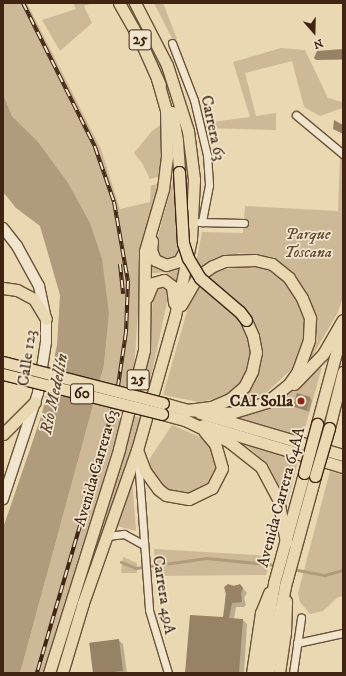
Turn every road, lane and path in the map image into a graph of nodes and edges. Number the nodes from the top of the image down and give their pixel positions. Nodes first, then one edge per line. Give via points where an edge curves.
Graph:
1 (119, 3) edge
2 (135, 3) edge
3 (172, 43) dead end
4 (157, 78) junction
5 (296, 115) dead end
6 (343, 154) edge
7 (158, 205) junction
8 (197, 222) junction
9 (244, 223) dead end
10 (3, 228) edge
11 (191, 239) junction
12 (3, 288) edge
13 (145, 303) junction
14 (175, 316) junction
15 (46, 319) junction
16 (343, 320) edge
17 (343, 327) edge
18 (3, 362) edge
19 (343, 372) edge
20 (3, 374) edge
21 (343, 397) edge
22 (35, 402) junction
23 (267, 402) junction
24 (334, 407) junction
25 (162, 409) junction
26 (186, 415) junction
27 (3, 434) edge
28 (137, 450) junction
29 (343, 455) edge
30 (343, 466) edge
31 (3, 499) edge
32 (108, 536) junction
33 (286, 542) junction
34 (142, 544) junction
35 (287, 556) junction
36 (280, 585) junction
37 (301, 618) dead end
38 (343, 633) edge
39 (297, 643) junction
40 (49, 673) edge
41 (62, 673) edge
42 (168, 673) edge
43 (252, 673) edge
44 (259, 673) edge
45 (268, 673) edge
46 (279, 673) edge
47 (292, 673) edge

1 - 4 main road, Avenida Carrera 63 / 25 via 140,40
2 - 8 main road, Avenida Carrera 63 / 25 via 167,64 184,119 194,179
3 - 8 street, Carrera 63 via 194,100 207,155 209,185
4 - 7 main road, Avenida Carrera 63 / 25 via 167,124 166,170
4 - 26 main road, Avenida Carrera 63, bridge via 175,125 183,243 188,258 200,278 246,320 256,352 252,371 244,387 221,404
5 - 6 street
7 - 11 main road via 151,245 155,260 166,265 179,261
7 - 13 main road, Avenida Carrera 63 / 25 via 145,251
8 - 9 street
8 - 11 main road, Avenida Carrera 63 / 25
10 - 15 main road, Calle 123 via 39,286
11 - 14 main road, Avenida Carrera 63 / 25
12 - 15 main road via 17,290 34,299
13 - 14 main road via 153,282 164,280 172,286
13 - 40 main road, Avenida Carrera 63 / 25 via 145,336 136,389
14 - 23 main road via 197,277 226,261 245,259 272,264 289,278 307,308 310,318 309,340 298,371 289,384
14 - 28 main road, Avenida Carrera 63 / 25
15 - 22 main road, Calle 123 via 45,349
16 - 23 main road via 329,345 312,366 288,390
17 - 33 main road, Avenida Carrera 64AA, bridge
18 - 25 main road, 60, bridge
19 - 24 main road, Avenida Carrera 64AA
20 - 25 main road, 60, bridge
21 - 24 main road
22 - 27 main road
22 - 31 main road, Calle 123
23 - 26 main road via 231,413
24 - 35 main road, Avenida Carrera 64AA, bridge via 315,476
25 - 26 main road
26 - 28 main road via 208,434 220,456 222,468 212,488 202,495 189,499 166,495 150,481
26 - 29 main road
26 - 30 main road
26 - 33 main road via 228,441 261,467 278,499
28 - 32 main road, Avenida Carrera 63 / 25
28 - 34 street, Carrera 49A
32 - 34 street, Carrera 49A via 124,534
32 - 41 main road, Avenida Carrera 63 / 25
33 - 35 main road, Avenida Carrera 64AA
34 - 42 street, Carrera 49A via 152,626
35 - 36 main road, Avenida Carrera 64AA
36 - 43 main road via 260,613
36 - 44 main road
36 - 45 main road
36 - 46 main road via 286,626
37 - 39 street
38 - 39 street
39 - 47 street

